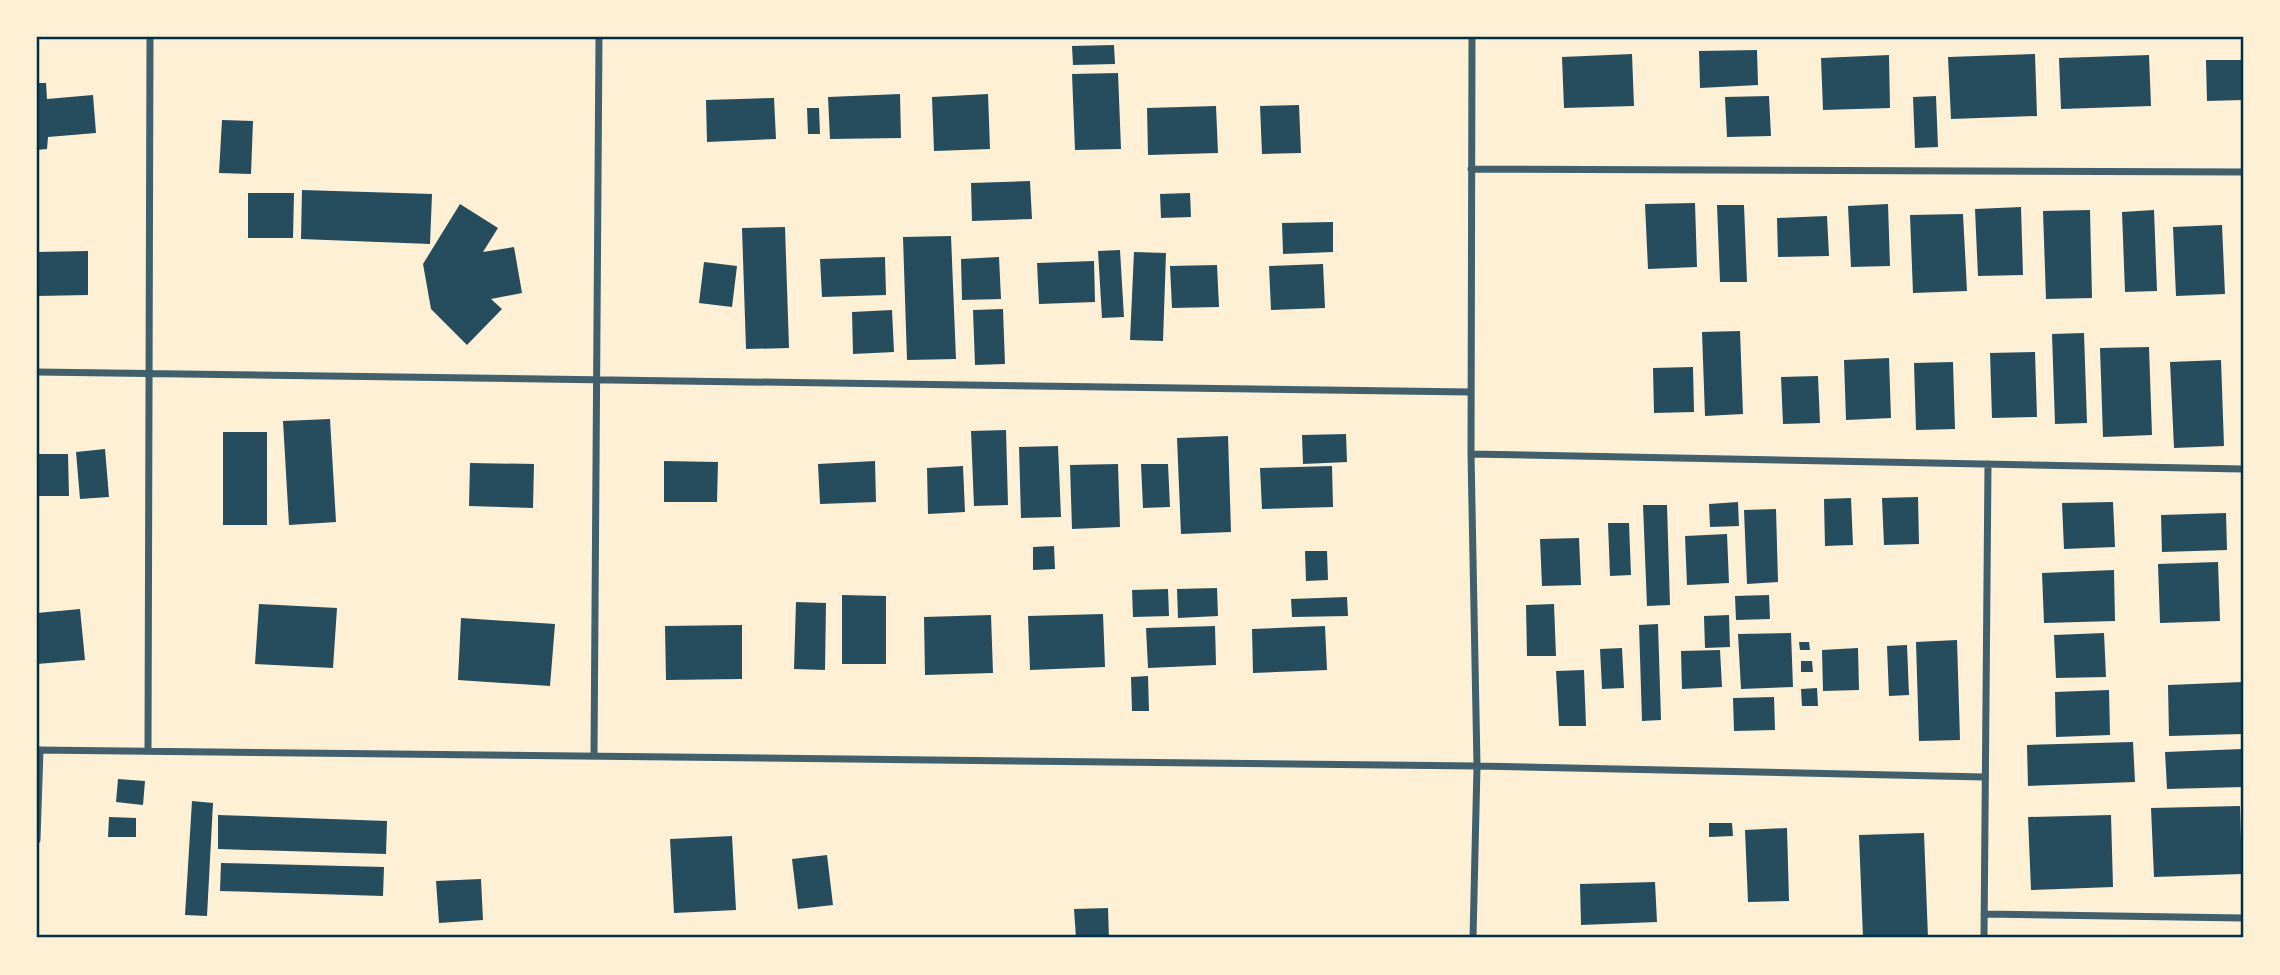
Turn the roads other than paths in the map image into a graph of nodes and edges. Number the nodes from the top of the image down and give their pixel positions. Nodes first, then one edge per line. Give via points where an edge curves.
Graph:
1 (149, 37) edge
2 (599, 37) edge
3 (1472, 37) edge
4 (1471, 169) junction
5 (2243, 173) edge
6 (37, 372) edge
7 (149, 374) junction
8 (597, 380) junction
9 (1471, 392) junction
10 (1471, 454) junction
11 (1987, 464) junction
12 (2243, 468) edge
13 (38, 750) edge
14 (148, 751) junction
15 (594, 755) junction
16 (1477, 766) junction
17 (1984, 777) junction
18 (37, 839) edge
19 (1984, 914) junction
20 (2243, 918) edge
21 (1473, 938) edge
22 (1984, 938) edge

1 - 7 street
2 - 8 street
3 - 4 street
4 - 5 street
4 - 9 street
6 - 7 street
7 - 8 street
7 - 14 street
8 - 9 street
8 - 15 street
9 - 10 street
10 - 11 street
10 - 16 street
11 - 12 street
11 - 17 street
13 - 14 street
13 - 18 street
14 - 15 street
15 - 16 street
16 - 17 street
16 - 21 street
17 - 19 street
19 - 20 street
19 - 22 street

